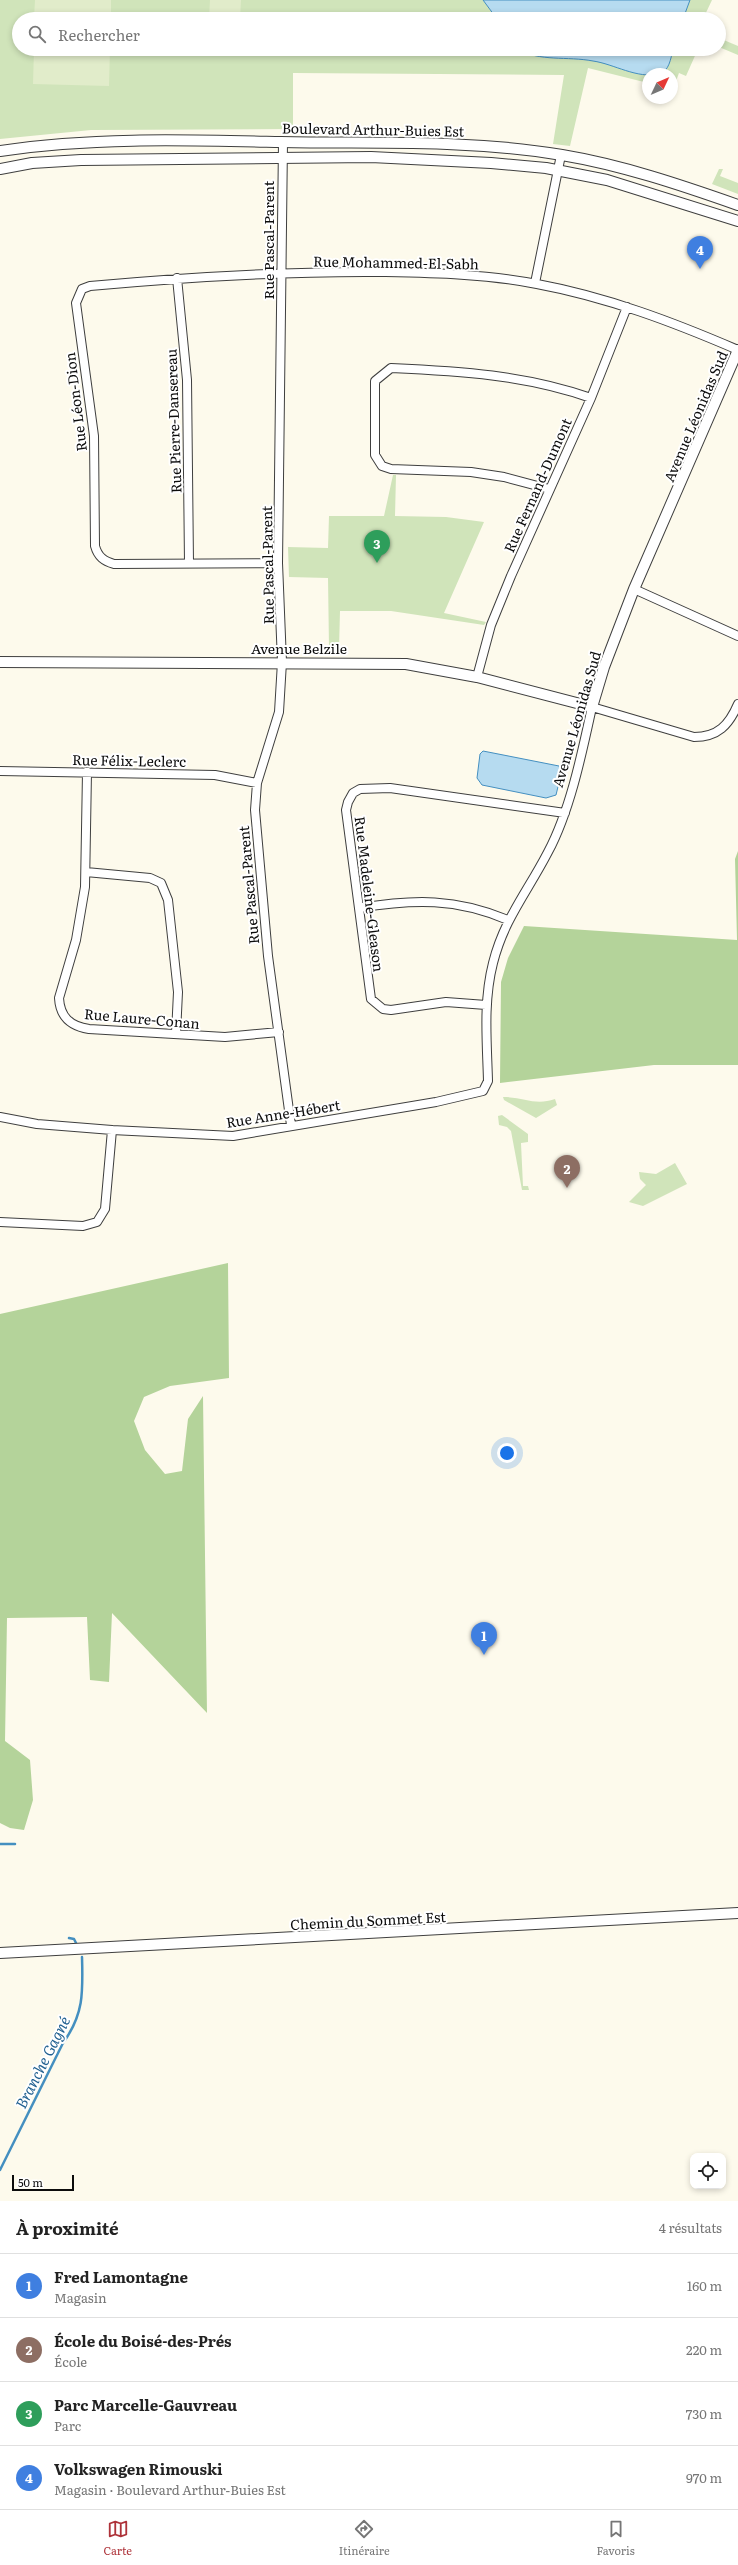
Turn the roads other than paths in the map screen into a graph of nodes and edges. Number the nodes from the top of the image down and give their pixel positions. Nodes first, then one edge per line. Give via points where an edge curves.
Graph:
1 (283, 142) junction
2 (0, 151) edge
3 (562, 155) junction
4 (282, 160) junction
5 (0, 169) edge
6 (558, 170) junction
7 (738, 205) edge
8 (738, 221) edge
9 (281, 273) junction
10 (177, 278) junction
11 (535, 283) junction
12 (627, 307) junction
13 (738, 350) edge
14 (591, 398) junction
15 (549, 489) junction
16 (189, 563) junction
17 (278, 563) junction
18 (634, 589) junction
19 (738, 636) edge
20 (0, 662) edge
21 (282, 662) junction
22 (477, 677) junction
23 (738, 704) edge
24 (592, 707) junction
25 (0, 771) edge
26 (87, 772) junction
27 (257, 784) junction
28 (565, 813) junction
29 (86, 872) junction
30 (359, 908) junction
31 (508, 920) junction
32 (486, 1005) junction
33 (279, 1032) junction
34 (176, 1034) junction
35 (473, 1094) joint
36 (0, 1117) edge
37 (291, 1125) junction
38 (112, 1130) junction
39 (0, 1222) edge
40 (738, 1913) edge
41 (0, 1953) edge

1 - 2 street, Boulevard Arthur-Buies Est via 227,140 88,143 32,146
1 - 3 street, Boulevard Arthur-Buies Est via 438,143 492,146
1 - 4 street, Rue Pascal-Parent
3 - 6 street
3 - 7 street, Boulevard Arthur-Buies Est via 679,185
4 - 5 street, Boulevard Arthur-Buies Est via 81,160 32,163
4 - 6 street, Boulevard Arthur-Buies Est via 422,159 491,162
4 - 9 street, Rue Pascal-Parent
6 - 8 street, Boulevard Arthur-Buies Est via 607,180
6 - 11 street
9 - 10 street, Rue Léon-Dion
9 - 11 street, Rue Mohammed-El-Sabh via 443,273
9 - 17 street, Rue Pascal-Parent
10 - 16 street, Rue Pierre-Dansereau via 186,380
10 - 16 street, Rue Léon-Dion via 90,286 79,293 76,303 94,436 96,549 102,558 114,564
11 - 12 street, Rue Mohammed-El-Sabh
12 - 13 street, Rue Mohammed-El-Sabh via 672,322
12 - 14 street, Rue Fernand-Dumont
13 - 18 street, Avenue Léonidas Sud
14 - 15 street, Rue Fernand-Dumont
14 - 15 street via 546,383 466,372 391,368 375,381 375,455 382,466 391,469 471,472 504,477
15 - 22 street, Rue Fernand-Dumont via 491,624
16 - 17 street, Rue Léon-Dion
17 - 21 street, Rue Pascal-Parent
18 - 19 street
18 - 24 street, Avenue Léonidas Sud via 604,667
20 - 21 street, Avenue Belzile
21 - 22 street, Avenue Belzile via 406,664
21 - 27 street, Rue Pascal-Parent via 278,718
22 - 24 street, Avenue Belzile
23 - 24 street via 728,724 707,737 694,737
24 - 28 street, Avenue Léonidas Sud
25 - 26 street, Rue Félix-Leclerc
26 - 27 street, Rue Félix-Leclerc via 215,775
26 - 29 street, Rue Laure-Conan
27 - 33 street, Rue Pascal-Parent via 254,810
28 - 30 street, Rue Madeleine-Gleason via 390,788 360,789 353,793 346,810
28 - 31 street, Avenue Léonidas Sud via 548,853
29 - 34 street via 150,878 164,888 168,900 178,992
29 - 34 street, Rue Laure-Conan via 77,934 59,998 61,1012 70,1023 82,1028
30 - 31 street via 436,901 472,907
30 - 32 street, Rue Madeleine-Gleason via 371,999 376,1006 392,1010 446,1002
31 - 32 street, Avenue Léonidas Sud via 492,965
32 - 35 street, Avenue Léonidas Sud via 488,1081 483,1091
33 - 34 street, Rue Laure-Conan via 233,1037
33 - 37 street, Rue Pascal-Parent
35 - 37 street, Rue Anne-Hébert
36 - 38 street, Rue Anne-Hébert via 37,1124
37 - 38 street, Rue Anne-Hébert via 233,1136
38 - 39 street via 106,1209 97,1222 83,1226
40 - 41 street, Chemin du Sommet Est

